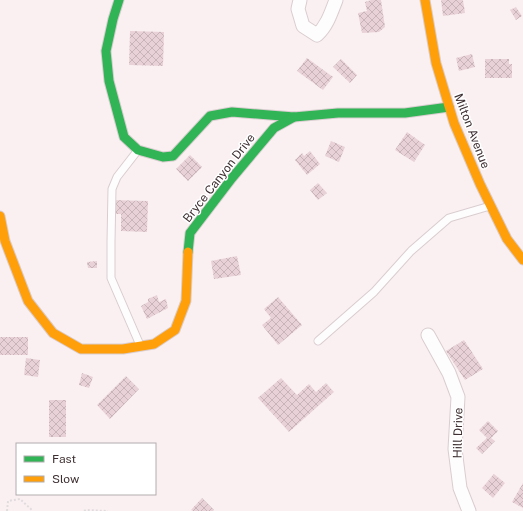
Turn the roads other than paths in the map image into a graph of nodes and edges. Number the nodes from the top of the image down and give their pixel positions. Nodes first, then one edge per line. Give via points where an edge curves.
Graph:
1 (119, 0) edge
2 (300, 0) edge
3 (336, 0) edge
4 (425, 0) edge
5 (449, 107) junction
6 (294, 117) junction
7 (138, 150) junction
8 (491, 206) junction
9 (0, 216) edge
10 (523, 260) edge
11 (428, 335) dead end
12 (318, 341) dead end
13 (140, 346) junction
14 (467, 510) edge

1 - 7 street via 106,50 109,80 124,137
2 - 3 street via 298,9 303,26 317,35 322,30
4 - 5 street, Milton Avenue via 436,63
5 - 6 street, Bryce Canyon Drive via 404,113 338,113
5 - 8 street, Milton Avenue
6 - 7 street via 232,112 210,116 173,156 163,157
6 - 13 street, Bryce Canyon Drive via 274,128 190,233 186,301 175,330 154,344
7 - 13 lane via 117,177 112,189 111,278
8 - 10 street, Milton Avenue via 507,239
8 - 12 lane via 449,218 411,251 374,292
9 - 13 street, Bryce Canyon Drive via 5,241 28,301 53,332 81,349 124,349
11 - 14 street, Hill Drive via 449,373 458,397 455,449 460,488

